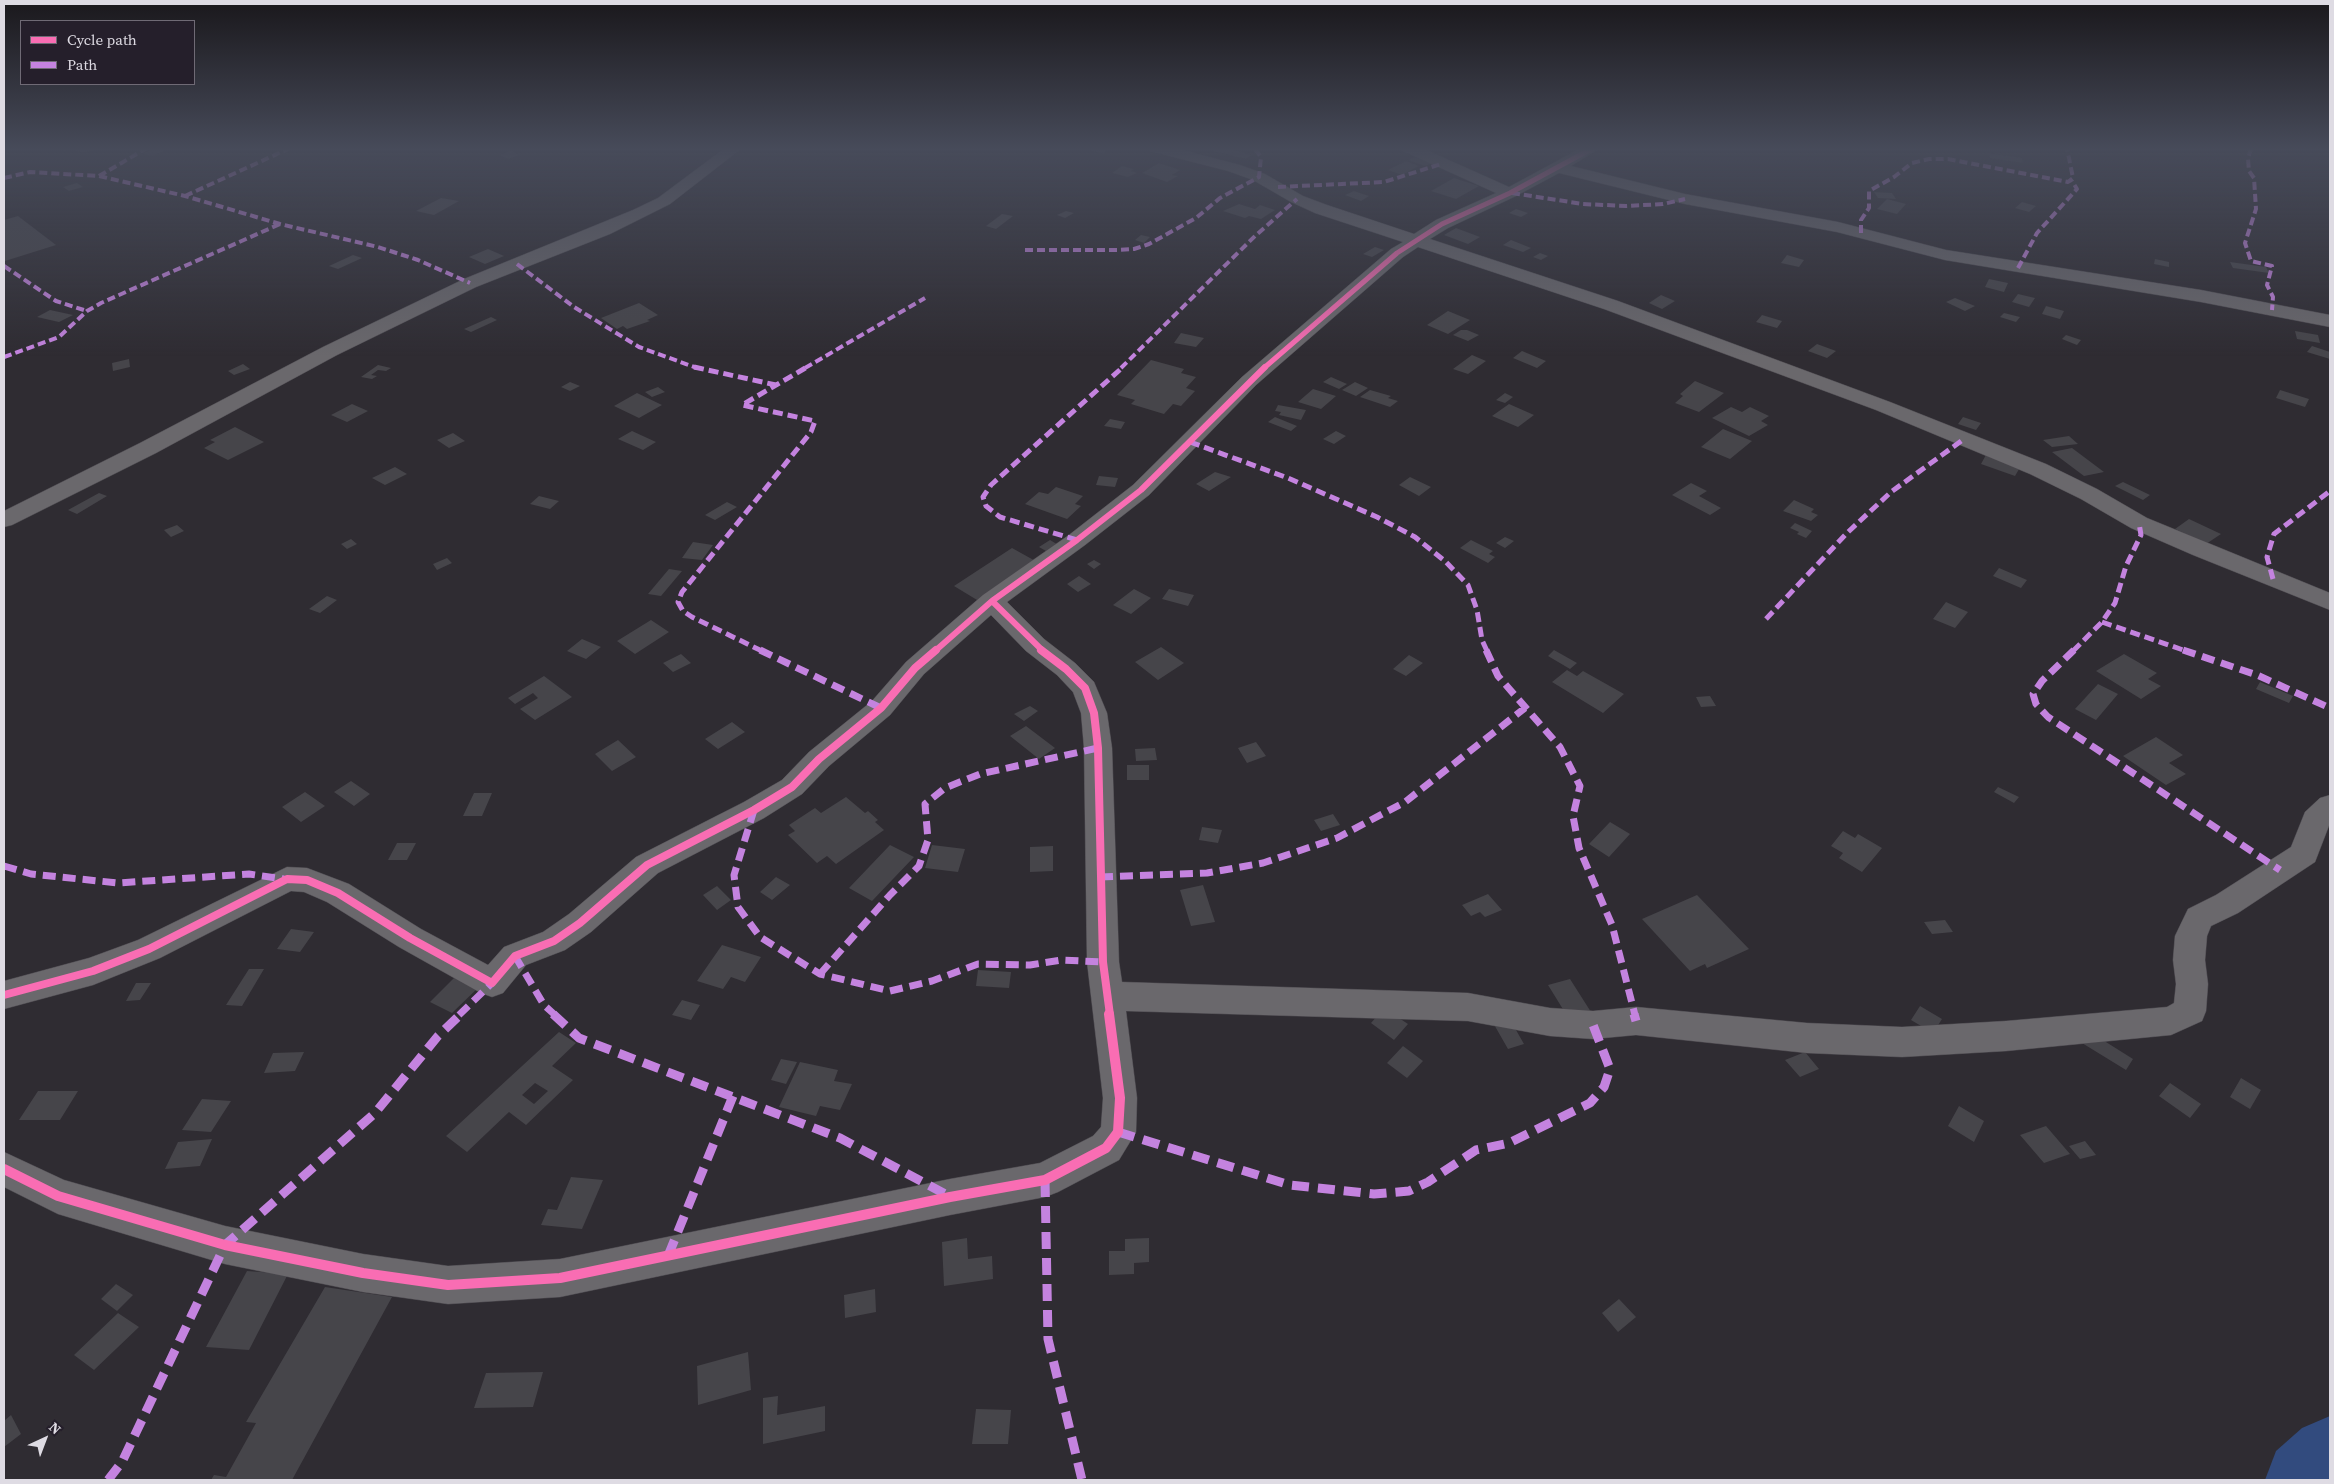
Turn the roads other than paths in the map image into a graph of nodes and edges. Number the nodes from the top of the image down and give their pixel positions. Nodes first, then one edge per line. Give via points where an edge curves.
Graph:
1 (631, 217) edge
2 (1342, 217) edge
3 (1457, 217) edge
4 (1789, 217) edge
5 (1400, 241) junction
6 (2330, 321) edge
7 (4, 520) edge
8 (992, 601) junction
9 (2330, 602) edge
10 (2330, 806) edge
11 (4, 995) edge
12 (1107, 996) junction
13 (4, 1170) edge

1 - 7 street via 470,283 330,351
2 - 5 street
3 - 5 street
4 - 6 street via 1945,255 2201,296
5 - 8 street via 1249,381 1141,490
5 - 9 street via 1611,305 1883,406 2038,469 2139,523
8 - 11 street via 915,668 881,708 792,787 647,865 554,941 515,956 492,983 423,946 338,893 307,880 287,879 149,949 93,971
8 - 12 street via 1035,645 1085,688 1094,713
10 - 12 street via 2315,820 2304,854 2227,904 2199,918 2191,936 2190,1011 2171,1021 1902,1042 1806,1038 1636,1021 1593,1025 1550,1022 1468,1007
12 - 13 street via 1120,1098 1118,1132 1106,1148 1045,1180 560,1278 448,1285 363,1273 225,1245 58,1196

